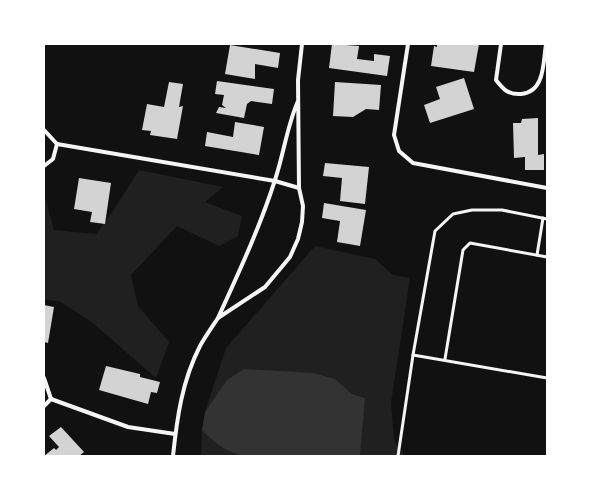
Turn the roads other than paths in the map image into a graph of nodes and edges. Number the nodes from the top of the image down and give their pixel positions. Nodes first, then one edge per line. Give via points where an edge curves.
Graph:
1 (302, 44) edge
2 (408, 44) edge
3 (501, 44) edge
4 (546, 44) edge
5 (298, 101) junction
6 (44, 130) edge
7 (57, 144) junction
8 (44, 166) edge
9 (275, 181) junction
10 (299, 188) junction
11 (547, 188) edge
12 (545, 218) edge
13 (537, 255) junction
14 (547, 257) edge
15 (218, 318) junction
16 (413, 354) junction
17 (445, 360) junction
18 (44, 378) edge
19 (547, 378) edge
20 (51, 399) junction
21 (44, 406) edge
22 (175, 434) junction
23 (173, 456) edge
24 (398, 456) edge

1 - 5 street
2 - 11 street via 394,135 399,151 413,163
3 - 4 street via 496,80 503,89 517,94 535,90 539,83
5 - 9 street via 290,119
5 - 10 street
6 - 7 street
7 - 8 street via 53,159
7 - 9 street
9 - 10 street
9 - 15 street via 254,240
10 - 15 street via 303,206 302,222 290,257 265,287
12 - 13 lane
12 - 16 lane via 502,210 472,210 453,214 436,231
13 - 14 lane
13 - 17 lane via 470,243 463,250
15 - 22 street via 200,346 186,378
16 - 17 lane
16 - 24 lane
17 - 19 lane
18 - 20 street
20 - 21 street
20 - 22 street via 128,427
22 - 23 street

